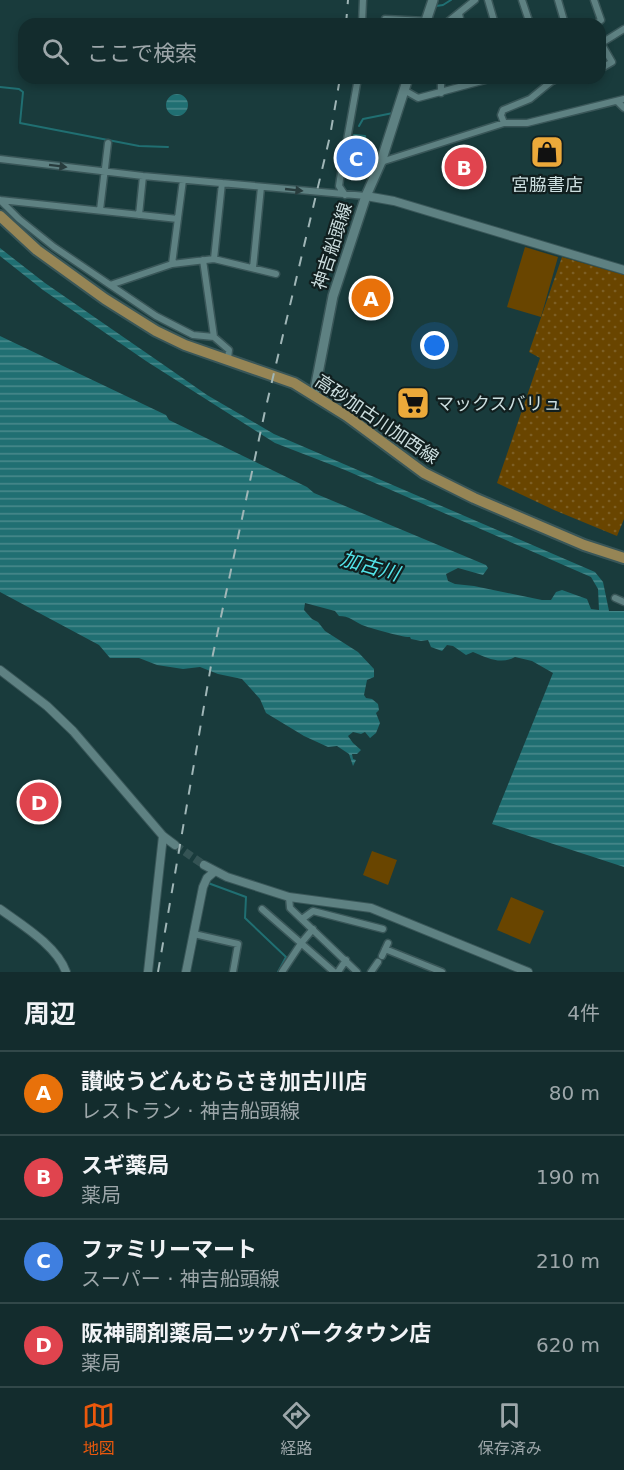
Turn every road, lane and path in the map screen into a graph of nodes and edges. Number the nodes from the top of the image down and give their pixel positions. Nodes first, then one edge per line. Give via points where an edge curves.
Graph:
1 (363, 0) edge
2 (433, 0) edge
3 (475, 0) edge
4 (488, 0) edge
5 (522, 0) edge
6 (558, 0) edge
7 (594, 0) edge
8 (459, 13) junction
9 (362, 18) edge
10 (428, 18) edge
11 (453, 18) edge
12 (460, 18) edge
13 (493, 18) edge
14 (528, 18) edge
15 (563, 18) edge
16 (600, 18) edge
17 (624, 28) edge
18 (606, 41) edge
19 (606, 52) edge
20 (606, 66) edge
21 (357, 84) edge
22 (406, 84) edge
23 (441, 84) edge
24 (465, 84) edge
25 (548, 84) edge
26 (404, 90) junction
27 (441, 93) junction
28 (621, 100) edge
29 (624, 108) edge
30 (504, 123) junction
31 (108, 143) dead end
32 (0, 159) edge
33 (381, 162) junction
34 (104, 171) junction
35 (143, 176) junction
36 (183, 180) junction
37 (222, 183) junction
38 (261, 187) junction
39 (345, 195) junction
40 (366, 196) junction
41 (0, 200) edge
42 (100, 210) junction
43 (139, 215) junction
44 (0, 216) edge
45 (178, 219) junction
46 (214, 259) junction
47 (202, 260) junction
48 (172, 264) junction
49 (253, 268) junction
50 (624, 270) edge
51 (276, 274) dead end
52 (110, 285) junction
53 (214, 337) junction
54 (228, 359) junction
55 (314, 394) junction
56 (624, 558) edge
57 (615, 598) dead end
58 (624, 602) edge
59 (0, 670) edge
60 (163, 836) junction
61 (175, 845) tunnel mouth
62 (204, 865) tunnel mouth
63 (214, 872) junction
64 (289, 897) junction
65 (0, 909) edge
66 (262, 909) dead end
67 (302, 919) junction
68 (313, 929) junction
69 (383, 929) dead end
70 (194, 934) junction
71 (301, 944) junction
72 (346, 960) junction
73 (285, 971) edge
74 (66, 972) edge
75 (148, 972) edge
76 (186, 972) edge
77 (233, 972) edge
78 (336, 972) edge
79 (357, 972) edge
80 (371, 972) edge
81 (442, 972) edge
82 (528, 972) edge

1 - 9 street
2 - 10 main road
3 - 8 street
4 - 13 street
5 - 14 street
6 - 15 street
7 - 16 street
8 - 11 street
8 - 12 street
17 - 18 street
19 - 20 street via 612,62
21 - 39 street via 339,186
22 - 26 main road, 神吉船頭線
23 - 27 street
24 - 27 street
25 - 30 street via 530,99 503,111
26 - 27 street via 418,98
26 - 33 main road, 神吉船頭線
28 - 29 street
28 - 30 street via 526,123
30 - 33 street
31 - 34 street
32 -> 34 street
33 - 40 main road, 神吉船頭線
34 - 35 street
34 - 42 street
35 - 36 street
35 - 43 street
36 - 37 street
36 - 45 street
37 - 38 street
37 - 46 street
38 -> 39 street
38 - 49 street
39 - 40 street
40 - 50 street
40 - 55 main road, 神吉船頭線 via 333,296
41 - 42 street
41 - 52 street via 54,247
42 - 43 street
43 - 45 street
44 - 54 main road, 高砂加古川加西線 via 37,250 156,331
45 - 48 street
46 - 47 street
46 - 49 street
47 - 48 street
47 - 53 street
48 - 52 street
49 - 51 street
52 - 53 street via 189,333
53 - 54 street via 230,350
54 - 55 main road, 高砂加古川加西線
55 - 56 main road, 高砂加古川加西線 via 424,473 584,545
57 - 58 street
59 - 60 street via 73,731
60 - 61 street
60 - 75 street
62 - 63 street
63 - 64 street
63 - 70 street via 203,887
64 - 67 street via 290,908
64 - 82 street via 371,908
65 - 74 street via 52,950
66 - 71 street
67 - 68 street
67 - 69 street via 313,911
68 - 71 street
68 - 72 street
70 - 76 street
70 - 77 street via 238,944
71 - 73 street
71 - 78 street
72 - 78 street
72 - 79 street
80 - 81 street via 383,952

